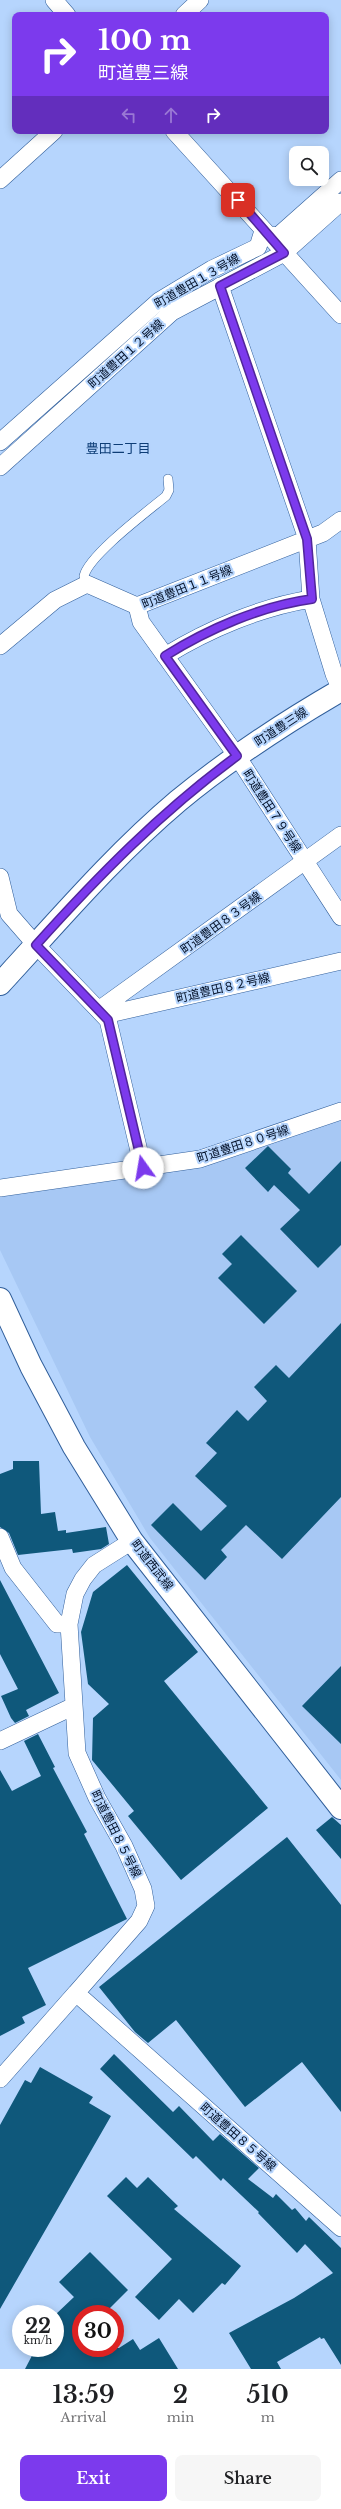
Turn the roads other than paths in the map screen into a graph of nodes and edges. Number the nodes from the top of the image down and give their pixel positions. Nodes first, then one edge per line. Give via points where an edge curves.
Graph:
1 (54, 0) edge
2 (200, 0) edge
3 (65, 12) edge
4 (187, 12) edge
5 (51, 134) edge
6 (177, 134) edge
7 (0, 180) edge
8 (341, 180) edge
9 (341, 202) edge
10 (270, 235) junction
11 (284, 253) junction
12 (220, 286) junction
13 (341, 315) edge
14 (0, 442) edge
15 (0, 467) edge
16 (168, 479) dead end
17 (341, 520) edge
18 (307, 539) junction
19 (88, 584) junction
20 (312, 599) junction
21 (137, 606) junction
22 (0, 646) edge
23 (165, 656) junction
24 (341, 690) edge
25 (237, 756) junction
26 (341, 835) edge
27 (305, 862) junction
28 (0, 877) edge
29 (4, 907) edge
30 (341, 917) edge
31 (36, 945) junction
32 (341, 961) edge
33 (0, 984) edge
34 (102, 1012) junction
35 (341, 1111) edge
36 (143, 1168) junction
37 (0, 1188) edge
38 (0, 1299) edge
39 (0, 1537) edge
40 (132, 1541) junction
41 (69, 1624) junction
42 (74, 1706) junction
43 (0, 1741) edge
44 (341, 1808) edge
45 (76, 1993) junction
46 (0, 2079) edge
47 (341, 2228) edge

1 - 3 street
2 - 4 street
5 - 7 street
6 - 10 street
8 - 10 street, 町道豊田１３号線 via 278,236
9 - 11 street, 町道豊田１２号線
10 - 11 street
10 - 14 street, 町道豊田１３号線 via 262,234 258,247 159,301
11 - 12 street, 町道豊田１２号線
11 - 13 street
12 - 15 street, 町道豊田１２号線 via 172,312
12 - 18 street
16 - 19 lane via 169,490 166,496 117,537 87,569 84,576
17 - 18 street, 町道豊田１１号線 via 323,533
18 - 20 street
18 - 21 street, 町道豊田１１号線
19 - 21 street, 町道豊田１１号線
19 - 22 street via 55,600
20 - 23 street via 235,621 191,640
20 - 24 street
21 - 23 street, 町道豊田７９号線 via 141,622
23 - 25 street, 町道豊田７９号線
24 - 25 street, 町道豊三線
25 - 27 street, 町道豊田７９号線
25 - 31 street, 町道豊三線 via 145,831 109,865
26 - 27 street, 町道豊田８３号線
27 - 30 street, 町道豊田７９号線
27 - 34 street, 町道豊田８３号線
28 - 29 street
29 - 31 street
31 - 33 street, 町道豊三線
31 - 34 street
32 - 34 street, 町道豊田８２号線
34 - 36 street via 108,1020
35 - 36 street, 町道豊田８０号線 via 213,1156
36 - 37 street, 町道豊田８０号線
38 - 40 street, 町道西武線 via 31,1366 74,1447
39 - 41 street via 13,1568 57,1624
40 - 41 street, 町道豊田８５号線 via 94,1565 83,1579 75,1594
40 - 44 street, 町道西武線
41 - 42 street, 町道豊田８５号線
42 - 43 street
42 - 45 street, 町道豊田８５号線 via 77,1753 97,1798 131,1860 144,1889 146,1906 139,1921
45 - 46 street
45 - 47 street, 町道豊田８５号線

